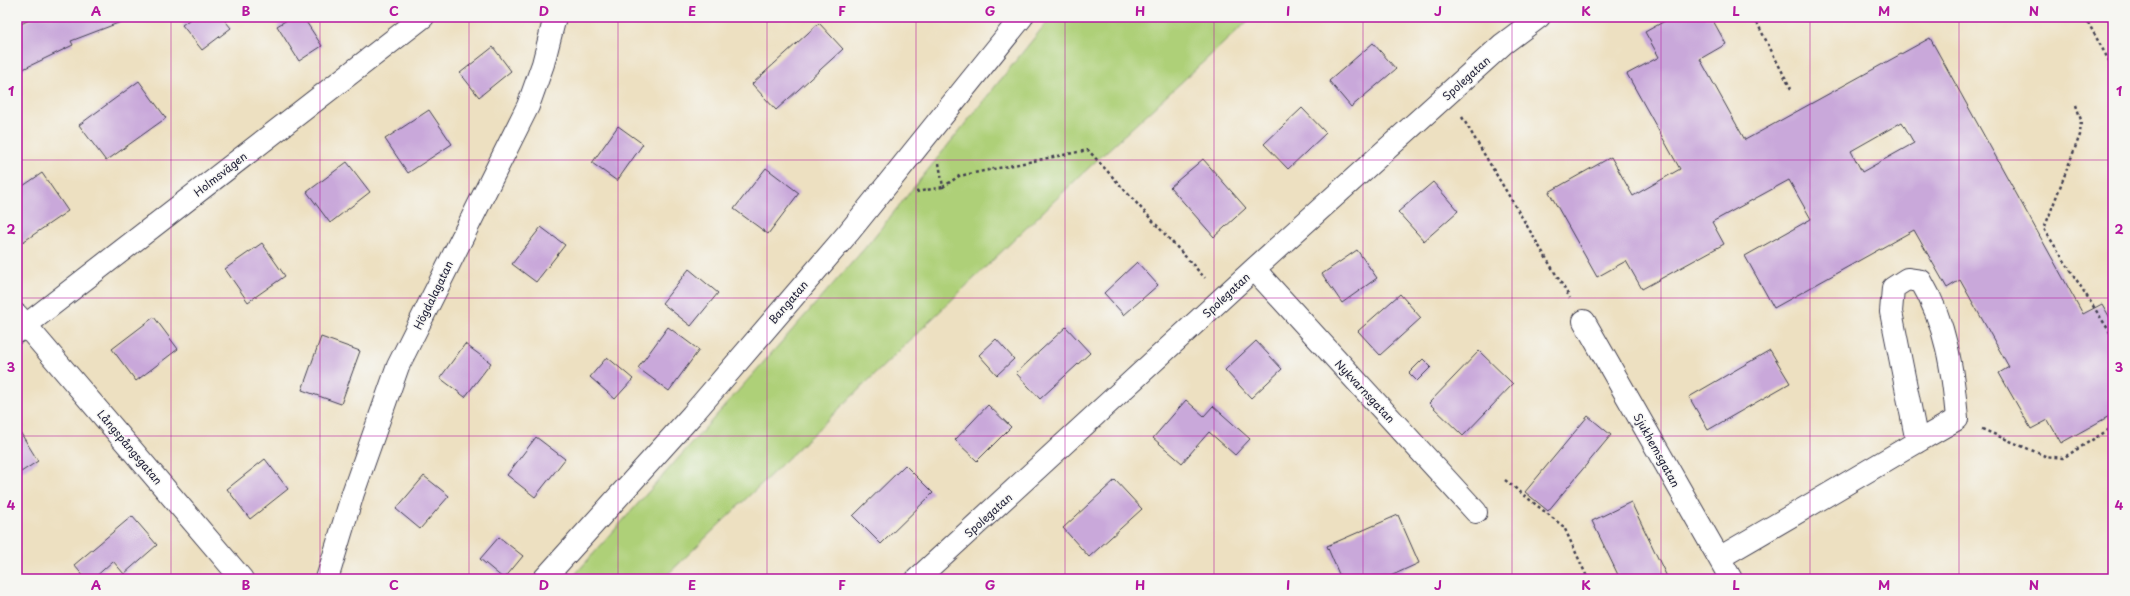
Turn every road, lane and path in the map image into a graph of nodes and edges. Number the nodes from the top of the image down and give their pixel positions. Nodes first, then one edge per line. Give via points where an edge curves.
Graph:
1 (423, 17) edge
2 (554, 17) edge
3 (1022, 17) edge
4 (1539, 17) edge
5 (1754, 17) edge
6 (2085, 17) edge
7 (2113, 68) edge
8 (1791, 89) dead end
9 (1447, 95) junction
10 (2076, 105) dead end
11 (934, 127) junction
12 (1254, 270) junction
13 (1223, 297) junction
14 (1584, 321) joint
15 (20, 324) edge
16 (2113, 337) edge
17 (1957, 419) junction
18 (2113, 427) edge
19 (1917, 442) junction
20 (1505, 480) dead end
21 (1476, 512) dead end
22 (1719, 558) junction
23 (2113, 578) edge
24 (242, 579) edge
25 (327, 579) edge
26 (544, 579) edge
27 (918, 579) edge
28 (1588, 579) edge
29 (1731, 579) edge
30 (2108, 579) edge

1 - 15 street, Holmsvägen
2 - 25 street, Högdalagatan via 543,64 528,106 398,366 353,493
3 - 11 street, Bangatan
4 - 9 street, Spolegatan via 1503,44
5 - 8 path
6 - 7 path
9 - 12 street, Spolegatan
9 - 14 path
10 - 16 path via 2081,120 2080,136 2044,229
11 - 13 path via 943,187 959,176 1088,150
11 - 26 street, Bangatan via 849,232 692,415
12 - 13 street, Spolegatan
12 - 21 street, Nykvarnsgatan
13 - 27 street, Spolegatan
14 - 22 street, Sjukhemsgatan
15 - 24 street, Långspångsgatan
17 - 18 path via 2045,456 2064,458
17 - 19 street
17 - 19 street via 1953,371 1933,302 1921,281 1907,279 1893,288 1891,312
19 - 22 street
20 - 28 path via 1564,527
22 - 29 street, Sjukhemsgatan
23 - 30 path

